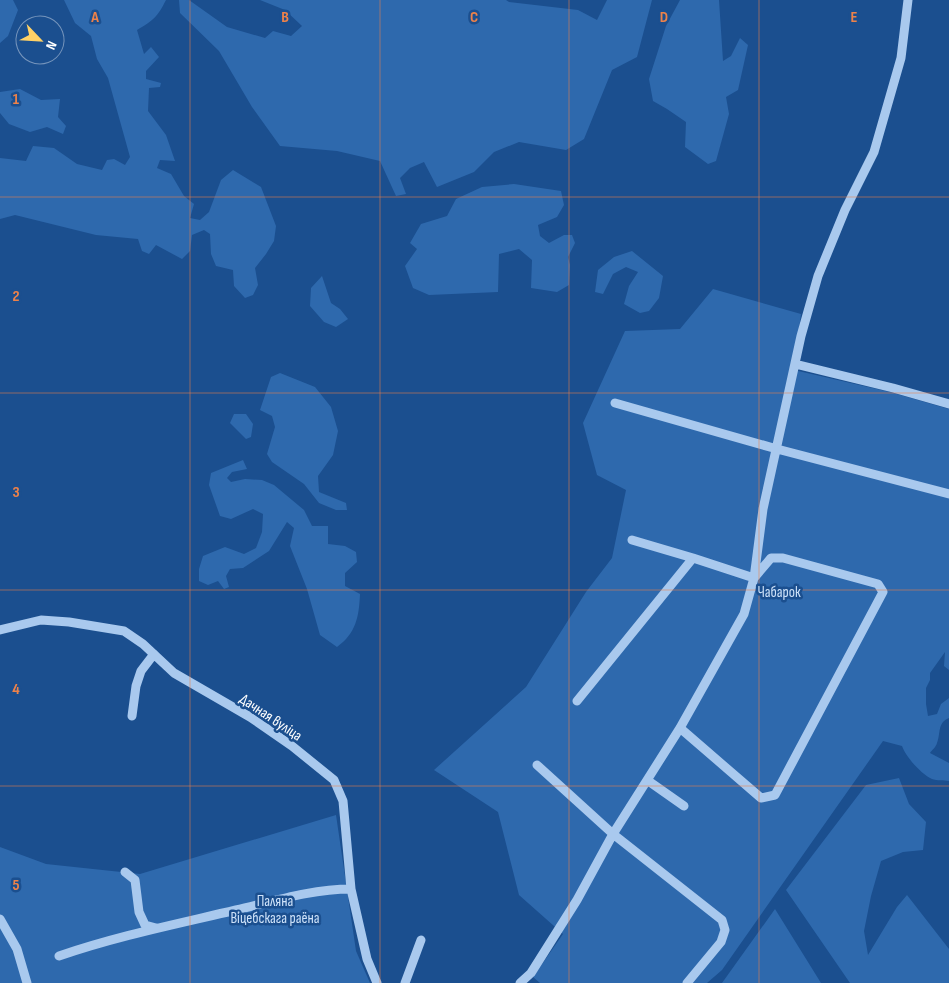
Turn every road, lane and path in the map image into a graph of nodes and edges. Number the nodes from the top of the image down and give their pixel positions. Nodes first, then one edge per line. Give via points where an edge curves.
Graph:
1 (908, 0) edge
2 (795, 364) junction
3 (615, 403) dead end
4 (949, 404) edge
5 (776, 449) junction
6 (949, 494) edge
7 (632, 540) dead end
8 (693, 558) junction
9 (754, 578) junction
10 (0, 630) edge
11 (154, 654) junction
12 (577, 701) dead end
13 (132, 716) dead end
14 (680, 728) junction
15 (537, 765) dead end
16 (647, 780) junction
17 (684, 806) dead end
18 (613, 834) junction
19 (125, 872) dead end
20 (351, 889) junction
21 (0, 919) edge
22 (156, 928) junction
23 (421, 940) dead end
24 (59, 956) dead end
25 (27, 983) edge
26 (377, 983) edge
27 (405, 983) edge
28 (520, 983) edge
29 (687, 983) edge

1 - 2 street via 901,58 874,152 845,210 818,276
2 - 4 street
2 - 5 street
3 - 5 street
5 - 6 street
5 - 9 street via 763,509
7 - 8 street
8 - 9 street
8 - 12 street
9 - 14 street via 744,614
9 - 14 street via 772,558 783,558 878,584 883,592 775,795 761,798
10 - 11 street, Дачная вуліца via 41,620 69,622 124,632
11 - 13 street via 141,671
11 - 20 street, Дачная вуліца via 174,673 250,717 334,780 343,801
14 - 16 street
15 - 18 street
16 - 17 street
16 - 18 street
18 - 28 street via 531,973
18 - 29 street via 722,920 725,930 721,942
19 - 22 street via 135,880 139,912 145,925
20 - 22 street via 296,896
20 - 26 street, Дачная вуліца via 367,959
21 - 25 street via 17,950
22 - 24 street
23 - 27 street

